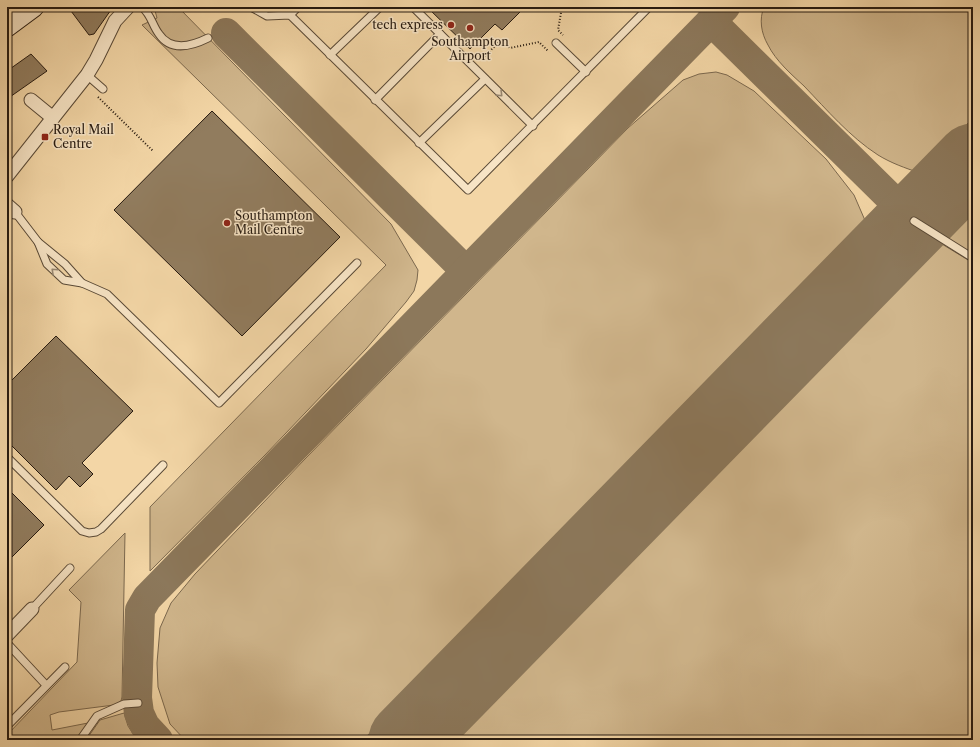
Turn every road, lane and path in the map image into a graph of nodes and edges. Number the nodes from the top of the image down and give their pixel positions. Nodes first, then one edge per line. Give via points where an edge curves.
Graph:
1 (34, 7) edge
2 (128, 7) edge
3 (142, 7) edge
4 (251, 7) edge
5 (298, 7) edge
6 (380, 7) edge
7 (413, 7) edge
8 (562, 7) edge
9 (649, 7) edge
10 (290, 15) junction
11 (7, 27) edge
12 (440, 34) junction
13 (563, 35) dead end
14 (208, 38) dead end
15 (556, 43) dead end
16 (548, 50) dead end
17 (330, 55) junction
18 (485, 56) dead end
19 (586, 72) junction
20 (87, 75) junction
21 (485, 79) junction
22 (103, 89) dead end
23 (97, 96) dead end
24 (31, 100) dead end
25 (375, 100) junction
26 (53, 118) junction
27 (533, 126) junction
28 (419, 143) junction
29 (154, 151) dead end
30 (7, 176) edge
31 (11, 208) edge
32 (914, 221) dead end
33 (38, 242) junction
34 (973, 258) edge
35 (357, 263) dead end
36 (82, 284) junction
37 (7, 457) edge
38 (163, 465) dead end
39 (70, 568) dead end
40 (32, 609) joint
41 (7, 635) edge
42 (7, 643) edge
43 (65, 666) dead end
44 (46, 685) junction
45 (138, 703) dead end
46 (7, 726) edge
47 (80, 740) edge

1 - 11 street
2 - 20 street via 115,21
3 - 14 lane via 167,43 174,46 190,46
4 - 10 lane via 267,16
5 - 10 lane
6 - 17 lane
7 - 12 lane
8 - 13 path via 558,30
9 - 19 lane
10 - 17 lane
12 - 21 lane
12 - 25 lane
15 - 19 lane
16 - 18 path via 539,42 510,48 501,40
17 - 25 lane
19 - 27 lane
20 - 22 lane
20 - 26 street
21 -> 27 lane
21 - 28 lane
23 - 29 path
24 - 26 street
25 - 28 lane
26 - 30 street
27 - 28 lane via 468,190
31 - 33 lane
32 - 34 lane
33 - 36 lane via 65,264
36 -> 33 lane via 64,280 55,272 47,264
35 - 36 lane via 219,403 107,294
37 - 38 lane via 82,531 89,533 101,529
39 - 40 lane
40 - 41 street
42 - 44 lane
43 - 44 lane
44 - 46 lane
45 - 47 lane via 124,704 97,716

